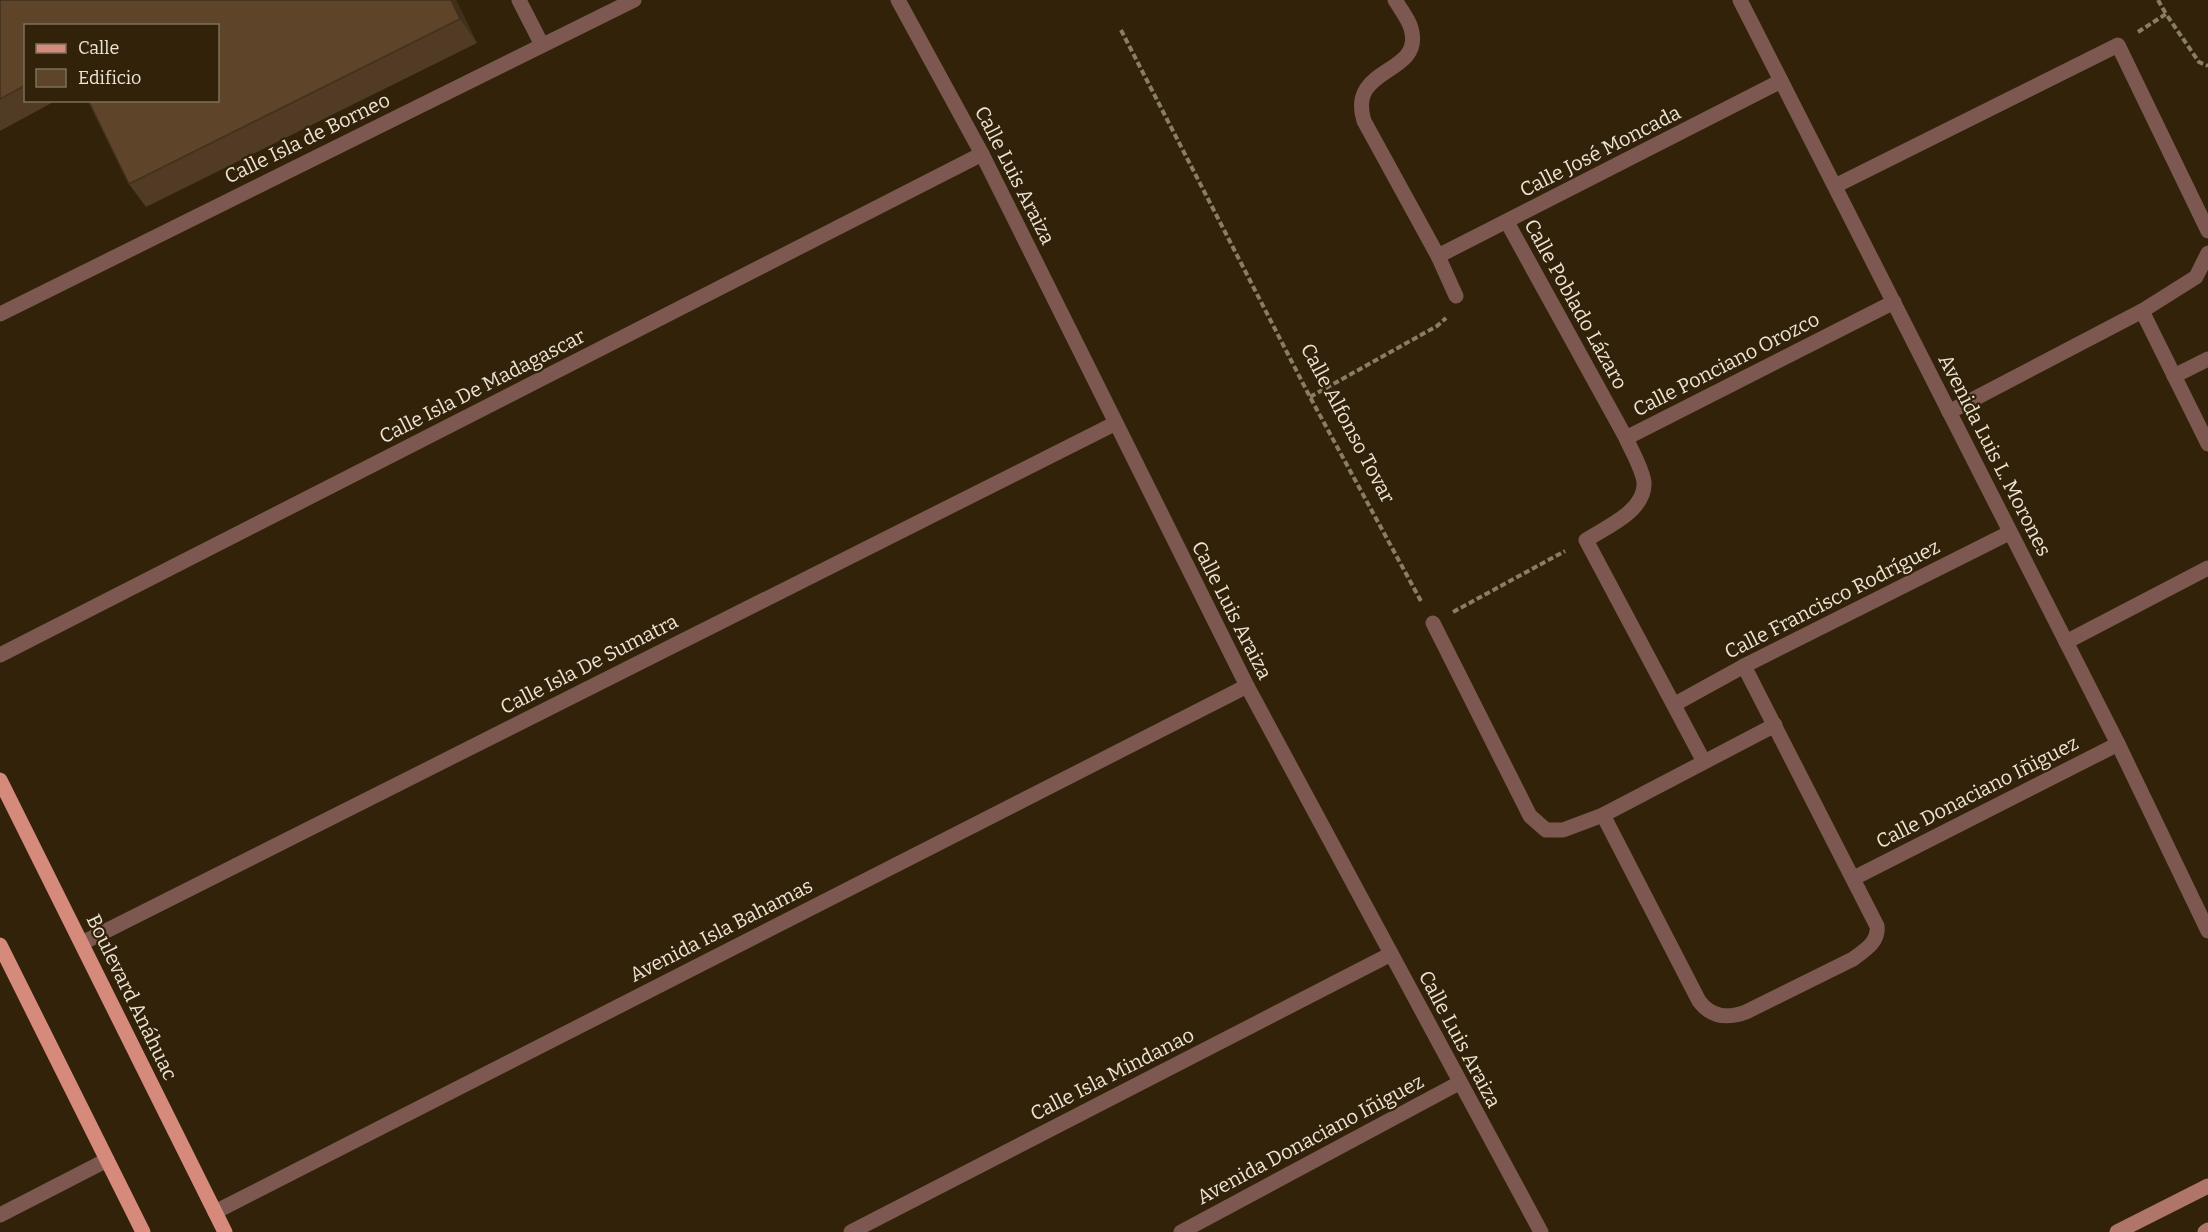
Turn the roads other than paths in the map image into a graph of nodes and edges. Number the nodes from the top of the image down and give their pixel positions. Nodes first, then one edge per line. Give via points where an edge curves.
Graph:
1 (519, 0) edge
2 (634, 0) edge
3 (898, 0) edge
4 (1395, 0) edge
5 (1740, 0) edge
6 (542, 45) junction
7 (1781, 81) junction
8 (982, 154) junction
9 (1835, 186) junction
10 (1507, 222) junction
11 (2208, 231) edge
12 (2208, 253) edge
13 (1438, 256) junction
14 (2208, 258) edge
15 (1456, 296) road end
16 (1894, 302) junction
17 (2142, 311) junction
18 (0, 314) edge
19 (2208, 359) edge
20 (2175, 376) junction
21 (1949, 412) junction
22 (1114, 424) junction
23 (1626, 438) junction
24 (2208, 444) edge
25 (2010, 533) junction
26 (2208, 568) edge
27 (1433, 623) road end
28 (2066, 642) junction
29 (0, 655) edge
30 (1744, 666) junction
31 (1247, 686) junction
32 (1675, 704) junction
33 (1774, 725) junction
34 (2118, 744) junction
35 (1704, 760) junction
36 (0, 780) edge
37 (1603, 815) junction
38 (1854, 878) junction
39 (2208, 931) edge
40 (82, 943) junction
41 (0, 945) edge
42 (1391, 954) junction
43 (1459, 1083) junction
44 (107, 1160) junction
45 (2208, 1186) edge
46 (215, 1212) junction
47 (0, 1215) edge
48 (143, 1232) edge
49 (225, 1232) edge
50 (851, 1232) edge
51 (1181, 1232) edge
52 (1541, 1232) edge
53 (2117, 1232) edge

1 - 6 street
2 - 6 street, Calle Isla de Borneo
3 - 8 street, Calle Luis Araiza
4 - 13 street via 1412,30 1413,41 1408,54 1369,84 1359,107
5 - 7 street, Avenida Luis L. Morones
6 - 18 street, Calle Isla de Borneo
7 - 9 street, Avenida Luis L. Morones
7 - 10 street, Calle José Moncada
8 - 22 street, Calle Luis Araiza
8 - 29 street, Calle Isla De Madagascar
9 - 11 street via 2118,45
9 - 16 street, Avenida Luis L. Morones
10 - 13 street, Calle José Moncada
10 - 23 street, Calle Poblado Lázaro
12 - 14 street
13 - 15 street
14 - 17 street via 2196,277
16 - 21 street, Avenida Luis L. Morones
16 - 23 street, Calle Ponciano Orozco
17 - 20 street
17 - 21 street
19 - 20 street
20 - 24 street
21 - 25 street, Avenida Luis L. Morones
22 - 31 street, Calle Luis Araiza
22 - 40 street, Calle Isla De Sumatra
23 - 32 street, Calle Ponciano Orozco via 1640,470 1643,491 1629,512 1586,540
25 - 28 street, Avenida Luis L. Morones
25 - 30 street, Calle Francisco Rodríguez
26 - 28 street
27 - 37 street via 1530,816 1546,830 1563,830
28 - 34 street, Avenida Luis L. Morones
30 - 32 street, Calle Francisco Rodríguez
30 - 33 street
31 - 42 street, Calle Luis Araiza
31 - 46 street, Avenida Isla Bahamas
32 - 35 street
33 - 35 street
33 - 38 street
34 - 38 street, Calle Donaciano Iñiguez
34 - 39 street, Avenida Luis L. Morones
35 - 37 street
36 - 40 main road, Boulevard Anáhuac
37 - 38 street via 1699,1000 1706,1010 1718,1015 1746,1012 1869,948 1878,933 1877,926
40 - 46 main road, Boulevard Anáhuac
41 - 44 main road
42 - 43 street, Calle Luis Araiza
42 - 50 street, Calle Isla Mindanao
43 - 51 street, Avenida Donaciano Iñiguez
43 - 52 street, Calle Luis Araiza
44 - 47 street
44 - 48 main road
45 - 53 street
46 - 49 main road, Boulevard Anáhuac

